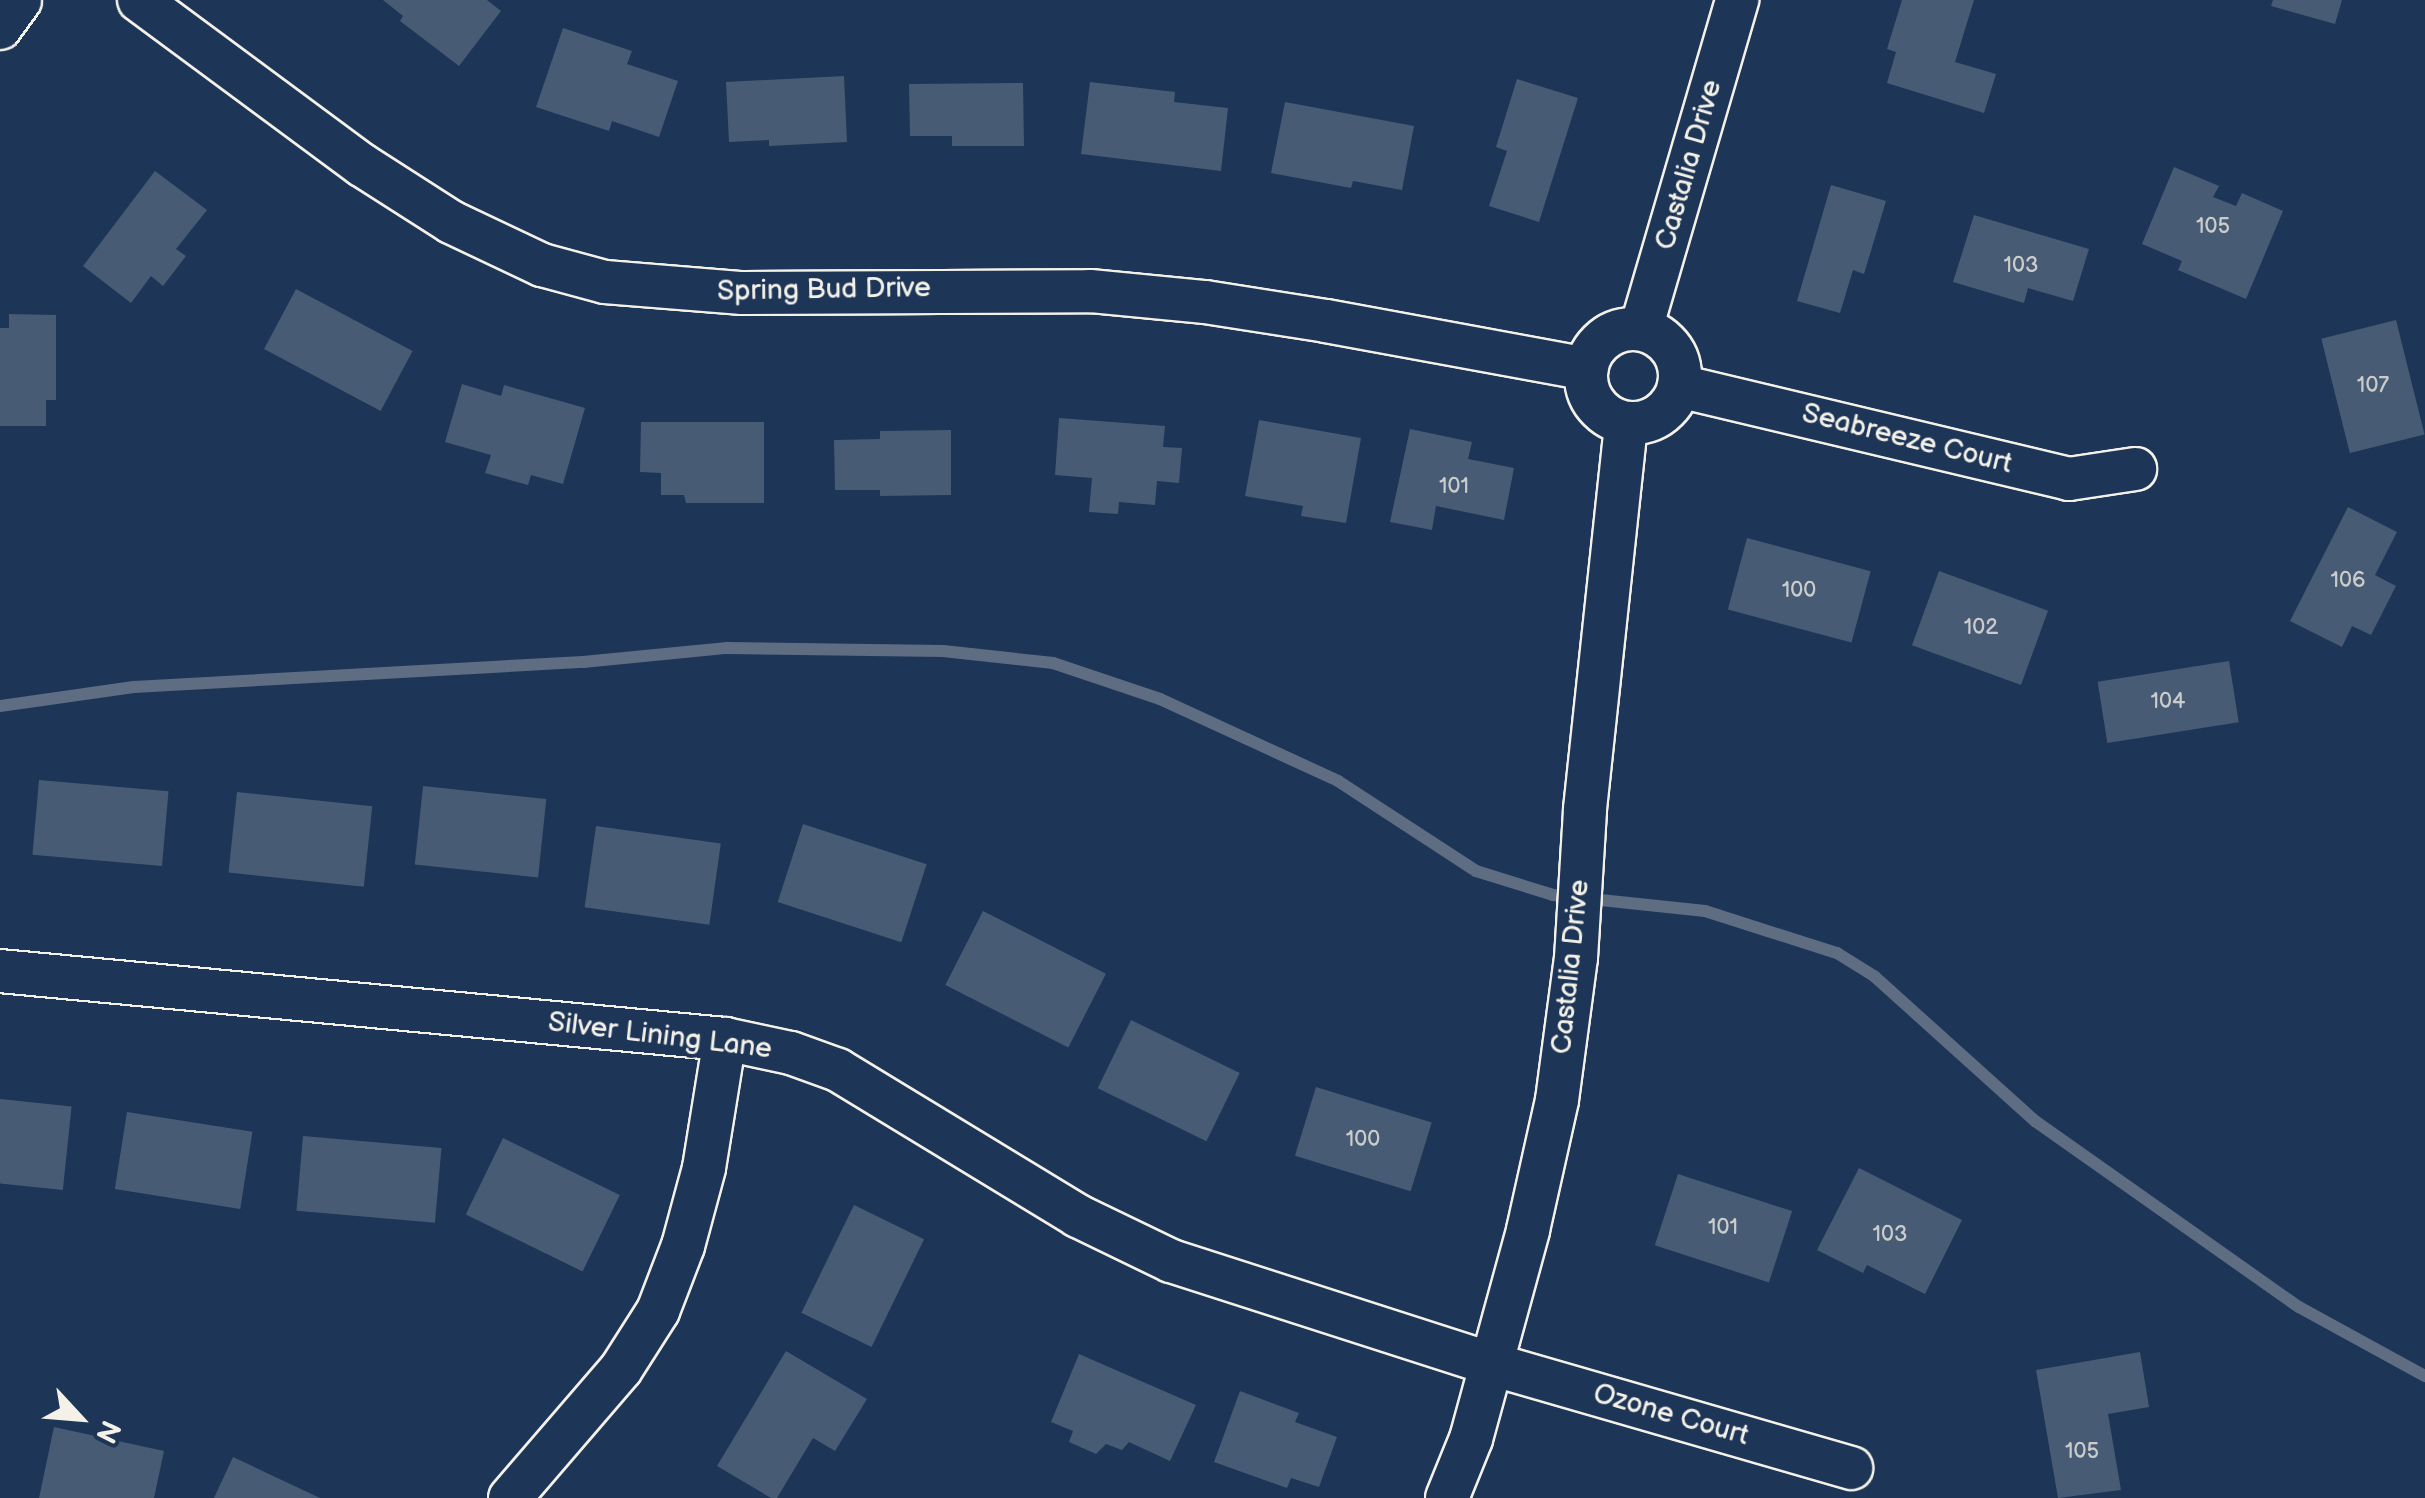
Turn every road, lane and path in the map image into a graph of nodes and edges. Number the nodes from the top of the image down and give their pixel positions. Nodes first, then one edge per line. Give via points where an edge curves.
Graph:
1 (20, 0) edge
2 (139, 0) edge
3 (1736, 0) edge
4 (0, 28) edge
5 (1641, 330) junction
6 (1586, 369) junction
7 (1680, 386) junction
8 (1626, 423) junction
9 (2135, 469) dead end
10 (0, 971) edge
11 (725, 1039) junction
12 (1491, 1364) junction
13 (1851, 1468) dead end
14 (510, 1498) edge
15 (1447, 1498) edge

1 - 4 street
2 - 6 street, Spring Bud Drive via 362,165 451,222 542,266 605,282 726,292 1090,292 1292,315
3 - 5 street, Castalia Drive
5 - 6 street via 1626,329 1600,342
5 - 7 street via 1668,344
6 - 8 street via 1591,398
7 - 8 street via 1666,410
7 - 9 street, Seabreeze Court via 2068,478
8 - 12 street, Castalia Drive via 1576,958 1556,1100
10 - 11 street, Silver Lining Lane
11 - 12 street, Silver Lining Lane via 838,1070 1078,1216 1170,1262
11 - 14 street via 704,1168 658,1311 622,1369
12 - 13 street, Ozone Court
12 - 15 street, Castalia Drive via 1472,1439

